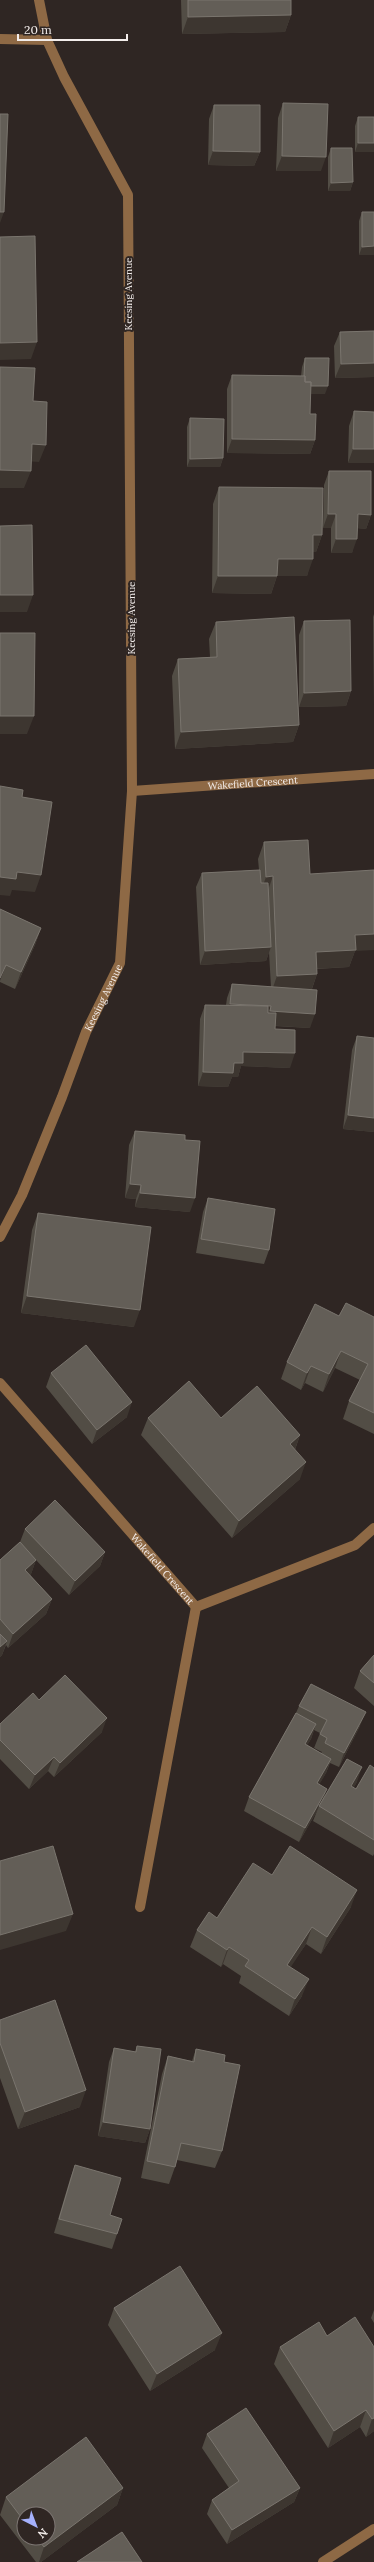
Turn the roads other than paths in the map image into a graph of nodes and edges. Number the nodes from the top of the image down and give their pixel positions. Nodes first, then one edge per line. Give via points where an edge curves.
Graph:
1 (39, 0) edge
2 (0, 39) edge
3 (48, 40) junction
4 (374, 774) edge
5 (132, 791) junction
6 (0, 1237) edge
7 (0, 1383) edge
8 (374, 1528) edge
9 (196, 1607) junction
10 (140, 1907) dead end
11 (374, 2529) edge
12 (323, 2562) edge

1 - 3 street, Keesing Avenue
2 - 3 street
3 - 5 street, Keesing Avenue via 64,78 128,195
4 - 5 street, Wakefield Crescent
5 - 6 street, Keesing Avenue via 120,963 86,1032 22,1196
7 - 9 street, Wakefield Crescent
8 - 9 street, Wakefield Crescent via 355,1545
9 - 10 street
11 - 12 street

